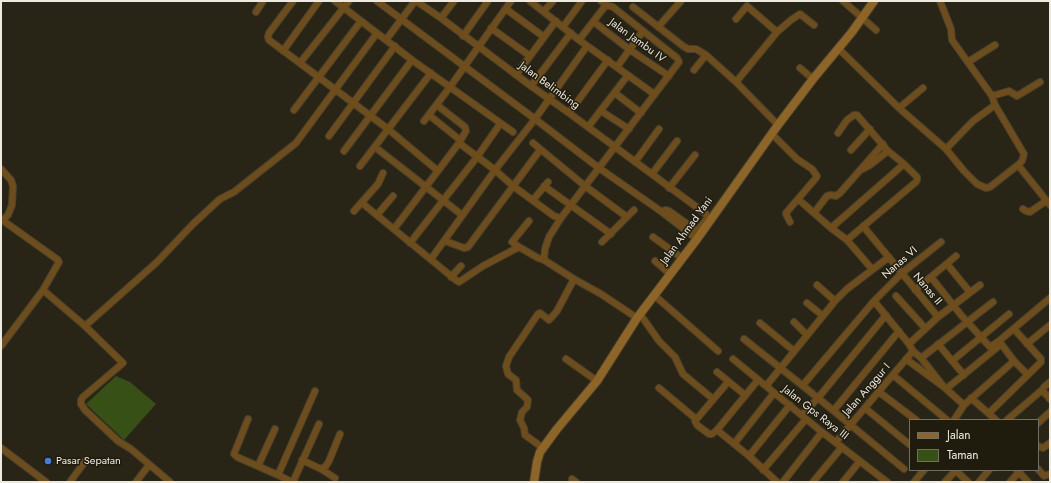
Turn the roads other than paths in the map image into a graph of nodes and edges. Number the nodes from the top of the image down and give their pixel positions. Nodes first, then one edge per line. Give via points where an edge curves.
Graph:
1 (263, 1) edge
2 (293, 1) edge
3 (319, 1) edge
4 (335, 1) edge
5 (349, 1) edge
6 (377, 1) edge
7 (416, 1) edge
8 (454, 1) edge
9 (488, 1) edge
10 (511, 1) edge
11 (530, 1) edge
12 (552, 1) edge
13 (582, 1) edge
14 (681, 1) edge
15 (843, 1) edge
16 (874, 1) edge
17 (940, 1) edge
18 (426, 3) edge
19 (604, 3) edge
20 (749, 3) edge
21 (633, 7) dead end
22 (344, 8) junction
23 (506, 9) junction
24 (544, 11) junction
25 (256, 12) dead end
26 (441, 18) junction
27 (863, 18) junction
28 (401, 19) junction
29 (736, 19) dead end
30 (362, 21) junction
31 (556, 21) junction
32 (594, 22) junction
33 (814, 24) dead end
34 (563, 27) junction
35 (658, 27) junction
36 (491, 28) junction
37 (876, 30) dead end
38 (643, 31) junction
39 (776, 32) junction
40 (377, 33) junction
41 (571, 33) junction
42 (463, 36) junction
43 (544, 37) junction
44 (386, 40) junction
45 (579, 40) junction
46 (995, 45) dead end
47 (394, 46) junction
48 (587, 46) junction
49 (478, 47) junction
50 (838, 48) junction
51 (630, 50) junction
52 (283, 51) junction
53 (706, 55) junction
54 (530, 56) junction
55 (412, 60) junction
56 (608, 60) junction
57 (968, 62) junction
58 (300, 63) junction
59 (465, 66) junction
60 (617, 67) junction
61 (800, 68) dead end
62 (694, 70) dead end
63 (431, 73) junction
64 (516, 75) junction
65 (628, 75) junction
66 (669, 76) junction
67 (318, 77) junction
68 (813, 79) junction
69 (736, 82) junction
70 (1040, 82) dead end
71 (530, 86) junction
72 (450, 87) junction
73 (923, 88) dead end
74 (335, 90) junction
75 (615, 93) junction
76 (654, 94) junction
77 (992, 96) junction
78 (549, 99) junction
79 (353, 103) junction
80 (436, 105) junction
81 (995, 105) junction
82 (900, 108) junction
83 (294, 110) dead end
84 (601, 111) junction
85 (569, 113) junction
86 (641, 113) junction
87 (371, 117) junction
88 (535, 118) junction
89 (500, 124) junction
90 (778, 126) junction
91 (588, 127) junction
92 (629, 129) junction
93 (659, 129) dead end
94 (870, 129) junction
95 (388, 130) junction
96 (513, 132) dead end
97 (838, 133) dead end
98 (772, 134) junction
99 (328, 136) dead end
100 (677, 141) dead end
101 (460, 142) junction
102 (533, 143) dead end
103 (883, 144) junction
104 (376, 147) junction
105 (614, 148) junction
106 (946, 149) junction
107 (344, 150) dead end
108 (540, 150) junction
109 (851, 150) dead end
110 (888, 151) junction
111 (695, 155) dead end
112 (477, 157) junction
113 (635, 162) junction
114 (904, 164) junction
115 (360, 166) dead end
116 (1018, 166) junction
117 (600, 168) junction
118 (1, 169) edge
119 (495, 170) junction
120 (860, 170) junction
121 (438, 171) junction
122 (383, 173) dead end
123 (652, 174) junction
124 (513, 186) junction
125 (585, 186) junction
126 (425, 187) junction
127 (669, 188) junction
128 (393, 196) dead end
129 (798, 199) junction
130 (444, 200) junction
131 (533, 200) junction
132 (362, 203) junction
133 (1048, 203) edge
134 (570, 206) junction
135 (1023, 208) dead end
136 (634, 210) dead end
137 (354, 211) dead end
138 (814, 213) junction
139 (377, 215) junction
140 (462, 215) junction
141 (627, 217) junction
142 (561, 218) junction
143 (529, 221) dead end
144 (790, 222) dead end
145 (863, 226) junction
146 (831, 228) junction
147 (394, 229) junction
148 (610, 234) junction
149 (696, 235) junction
150 (653, 237) dead end
151 (847, 240) junction
152 (444, 241) junction
153 (602, 242) dead end
154 (941, 242) dead end
155 (410, 243) junction
156 (519, 247) junction
157 (956, 256) dead end
158 (889, 257) junction
159 (682, 258) junction
160 (431, 259) junction
161 (544, 260) junction
162 (655, 262) dead end
163 (947, 264) junction
164 (461, 266) dead end
165 (872, 269) junction
166 (902, 273) junction
167 (670, 274) junction
168 (931, 277) junction
169 (574, 279) junction
170 (456, 280) junction
171 (817, 285) dead end
172 (980, 285) dead end
173 (43, 290) junction
174 (915, 290) junction
175 (970, 291) junction
176 (654, 295) junction
177 (896, 296) dead end
178 (1050, 298) edge
179 (835, 301) junction
180 (874, 301) junction
181 (993, 302) dead end
182 (807, 303) dead end
183 (953, 304) junction
184 (1008, 314) dead end
185 (886, 315) junction
186 (638, 316) junction
187 (823, 316) junction
188 (938, 317) junction
189 (794, 322) dead end
190 (968, 322) junction
191 (760, 323) dead end
192 (1050, 325) edge
193 (85, 326) junction
194 (925, 328) junction
195 (1014, 329) junction
196 (898, 330) junction
197 (807, 335) junction
198 (980, 336) junction
199 (744, 339) dead end
200 (1000, 342) junction
201 (909, 344) junction
202 (938, 344) junction
203 (1027, 344) junction
204 (1, 346) edge
205 (913, 350) junction
206 (718, 351) dead end
207 (794, 351) junction
208 (920, 358) junction
209 (566, 359) dead end
210 (733, 359) dead end
211 (906, 359) junction
212 (1014, 360) junction
213 (952, 361) junction
214 (781, 368) junction
215 (717, 372) dead end
216 (893, 375) junction
217 (1028, 375) junction
218 (964, 376) junction
219 (597, 380) junction
220 (758, 380) junction
221 (728, 382) junction
222 (1050, 382) edge
223 (803, 385) junction
224 (766, 386) junction
225 (659, 388) dead end
226 (945, 388) junction
227 (1044, 388) dead end
228 (315, 391) dead end
229 (879, 392) junction
230 (774, 393) junction
231 (745, 395) junction
232 (818, 398) junction
233 (971, 398) junction
234 (713, 399) junction
235 (1050, 399) edge
236 (964, 405) junction
237 (790, 406) junction
238 (865, 408) junction
239 (834, 410) junction
240 (1050, 412) edge
241 (989, 413) junction
242 (804, 417) junction
243 (248, 419) dead end
244 (696, 419) junction
245 (915, 419) edge
246 (946, 419) edge
247 (955, 419) edge
248 (995, 419) edge
249 (1008, 419) edge
250 (1039, 422) edge
251 (319, 424) dead end
252 (851, 424) junction
253 (275, 429) dead end
254 (717, 430) junction
255 (822, 432) junction
256 (340, 434) dead end
257 (836, 442) junction
258 (1050, 443) edge
259 (734, 444) junction
260 (909, 444) edge
261 (1039, 446) edge
262 (842, 447) junction
263 (543, 448) junction
264 (2, 451) edge
265 (749, 456) junction
266 (86, 460) dead end
267 (302, 460) junction
268 (860, 461) junction
269 (149, 465) junction
270 (258, 466) junction
271 (321, 469) junction
272 (904, 469) dead end
273 (763, 470) junction
274 (1039, 470) edge
275 (923, 471) edge
276 (954, 471) edge
277 (956, 471) edge
278 (988, 471) edge
279 (1018, 471) edge
280 (1050, 474) edge
281 (278, 475) junction
282 (879, 476) junction
283 (335, 478) dead end
284 (46, 482) edge
285 (70, 482) edge
286 (136, 482) edge
287 (170, 482) edge
288 (292, 482) edge
289 (534, 482) edge
290 (777, 482) edge
291 (783, 482) edge
292 (813, 482) edge
293 (843, 482) edge
294 (874, 482) edge
295 (887, 482) edge
296 (914, 482) edge
297 (946, 482) edge
298 (968, 482) edge
299 (979, 482) edge
300 (1010, 482) edge
301 (1028, 482) edge

1 - 25 street
2 - 52 street via 268,36 269,40
3 - 52 street
4 - 22 street
5 - 22 street
6 - 28 street
7 - 18 street, Jalan Belimbing
7 - 28 street
8 - 26 street
9 - 42 street
10 - 23 street
11 - 24 street
12 - 24 street
13 - 34 street
14 - 35 street
15 - 27 street
16 - 27 street, Jalan Ahmad Yani
17 - 57 street via 952,40
18 - 26 street, Jalan Belimbing
19 - 32 street
19 - 38 street
20 - 29 street
20 - 39 street
21 - 35 street
22 - 30 street
22 - 58 street
23 - 36 street
23 - 43 street
24 - 31 street
26 - 42 street, Jalan Belimbing
27 - 37 street
27 - 50 street, Jalan Ahmad Yani
28 - 44 street
28 - 59 street
30 - 40 street
30 - 67 street
31 - 34 street
31 - 43 street
32 - 45 street
32 - 51 street, Jalan Jambu IV
33 - 39 street via 799,14
34 - 41 street
35 - 53 street via 686,48 696,49
36 - 49 street
36 - 54 street
38 - 51 street
38 - 66 street via 678,61
39 - 69 street
40 - 44 street
40 - 74 street
41 - 45 street
41 - 71 street
42 - 49 street, Jalan Belimbing
43 - 54 street
44 - 47 street
45 - 48 street
46 - 57 street
47 - 55 street
47 - 79 street
48 - 56 street
48 - 78 street
49 - 59 street
49 - 64 street, Jalan Belimbing
50 - 68 street, Jalan Ahmad Yani
50 - 82 street
51 - 60 street
51 - 66 street, Jalan Jambu IV
52 - 58 street
53 - 62 street
53 - 69 street
54 - 64 street
55 - 63 street
55 - 87 street
56 - 60 street
56 - 85 street
57 - 77 street
58 - 67 street
59 - 72 street
59 - 88 street
60 - 65 street
61 - 68 street
63 - 72 street
63 - 95 street
64 - 71 street, Jalan Belimbing
65 - 75 street
65 - 76 street
66 - 76 street
67 - 74 street
67 - 83 street
68 - 90 street, Jalan Ahmad Yani
69 - 90 street
70 - 77 street via 1016,96 1009,91
71 - 78 street, Jalan Belimbing
72 - 80 street
72 - 89 street
73 - 82 street
74 - 79 street
74 - 193 street via 296,143 234,192 220,199 158,262
75 - 84 street
75 - 86 street
76 - 86 street
77 - 81 street
78 - 85 street, Jalan Belimbing
78 - 88 street
79 - 87 street
79 - 99 street
80 - 101 street via 465,127 466,132
80 - 101 street via 426,118
81 - 106 street via 973,121
81 - 116 street via 1024,154
82 - 106 street
84 - 91 street
84 - 92 street
85 - 91 street, Jalan Belimbing
86 - 92 street
87 - 95 street
87 - 107 street
88 - 117 street
88 - 119 street
89 - 96 street
89 - 112 street
90 - 98 street, Jalan Ahmad Yani
91 - 105 street, Jalan Belimbing
92 - 105 street
93 - 113 street
94 - 97 street via 855,115 847,120
94 - 103 street
94 - 109 street
95 - 104 street
95 - 121 street
98 - 129 street via 817,176
98 - 149 street, Jalan Ahmad Yani
100 - 123 street
101 - 112 street
101 - 121 street
102 - 108 street
103 - 110 street
103 - 120 street
104 - 115 street
104 - 126 street
105 - 113 street, Jalan Belimbing
105 - 117 street
106 - 116 street via 977,184 986,188
108 - 124 street
108 - 125 street
110 - 114 street
110 - 120 street
111 - 127 street
112 - 119 street
112 - 130 street
113 - 123 street, Jalan Belimbing
114 - 145 street via 917,177 916,182
114 - 146 street
116 - 133 street
117 - 125 street
117 - 149 street
118 - 173 street via 13,186 12,205 4,219 5,222 59,260 59,265
119 - 124 street
119 - 140 street
120 - 138 street via 837,195 827,196
121 - 126 street
122 - 132 street via 380,181
123 - 127 street, Jalan Belimbing
124 - 131 street
124 - 152 street via 468,247
125 - 134 street
125 - 141 street
126 - 130 street
126 - 147 street
127 - 149 street, Jalan Belimbing via 707,216
128 - 139 street
129 - 138 street
129 - 144 street via 786,214
130 - 140 street
130 - 155 street
131 - 134 street via 546,184
131 - 142 street via 554,216
132 - 137 street
132 - 139 street
133 - 135 street via 1030,212
134 - 142 street
134 - 148 street
136 - 141 street
138 - 146 street
139 - 147 street
140 - 152 street
141 - 148 street
142 - 161 street via 545,245
143 - 156 street via 512,242
145 - 151 street
145 - 158 street, Nanas II
146 - 151 street
147 - 155 street
148 - 153 street
149 - 159 street, Jalan Ahmad Yani
150 - 159 street
151 - 165 street
152 - 160 street
154 - 166 street, Nanas VI
155 - 160 street
156 - 161 street
156 - 170 street
157 - 163 street
158 - 165 street
158 - 166 street, Nanas II
159 - 167 street, Jalan Ahmad Yani
160 - 170 street
161 - 169 street
162 - 167 street
163 - 168 street
163 - 175 street
164 - 170 street
165 - 179 street
166 - 174 street, Nanas II
166 - 180 street, Nanas VI
167 - 176 street, Jalan Ahmad Yani
168 - 174 street
168 - 183 street
169 - 186 street
169 - 263 street via 557,311 549,320 538,314 506,366 508,375 516,380 518,390 528,400 527,408 522,412 520,420 525,435
171 - 179 street
172 - 175 street
173 - 193 street
173 - 204 street
174 - 188 street, Nanas II
175 - 183 street
176 - 186 street, Jalan Ahmad Yani
176 - 206 street
177 - 194 street
178 - 195 street
179 - 187 street
180 - 185 street
180 - 223 street, Nanas VI
181 - 190 street
182 - 187 street
183 - 188 street
183 - 190 street
184 - 198 street
185 - 196 street
185 - 232 street
186 - 219 street, Jalan Ahmad Yani
186 - 234 street via 675,357 683,374
187 - 197 street
188 - 194 street
189 - 197 street
190 - 198 street
190 - 202 street
191 - 207 street
192 - 203 street
193 - 269 street via 123,363 80,402 118,441 132,449
194 - 201 street
195 - 200 street
195 - 203 street
196 - 201 street
196 - 239 street
197 - 207 street
198 - 200 street via 990,347
198 - 213 street
199 - 214 street
200 - 212 street
200 - 218 street
201 - 205 street
202 - 208 street
202 - 213 street
203 - 217 street via 1042,360
205 - 208 street
205 - 211 street, Jalan Anggur I
207 - 214 street
208 - 226 street
209 - 219 street
210 - 220 street, Jalan Gps Raya III
211 - 216 street, Jalan Anggur I
211 - 226 street
212 - 217 street
212 - 233 street
213 - 218 street
214 - 223 street
214 - 224 street
215 - 221 street
216 - 229 street, Jalan Anggur I
216 - 246 street
217 - 241 street
218 - 226 street
219 - 263 street, Jalan Ahmad Yani
220 - 224 street, Jalan Gps Raya III
220 - 231 street
221 - 231 street
221 - 234 street
222 - 227 street
223 - 232 street
224 - 230 street, Jalan Gps Raya III
225 - 244 street
226 - 236 street
228 - 281 street
229 - 238 street, Jalan Anggur I
229 - 245 street
230 - 237 street, Jalan Gps Raya III
230 - 259 street
231 - 254 street
232 - 239 street
232 - 242 street
233 - 236 street
233 - 241 street
234 - 244 street
235 - 249 street via 1042,390
236 - 247 street
237 - 242 street, Jalan Gps Raya III
237 - 265 street
238 - 252 street, Jalan Anggur I
238 - 260 street
239 - 252 street
240 - 250 street
241 - 248 street
242 - 255 street, Jalan Gps Raya III
242 - 273 street
243 - 270 street via 234,454
244 - 254 street via 695,424 709,434
251 - 267 street
252 - 257 street, Jalan Anggur I
252 - 272 street
253 - 270 street
254 - 259 street
255 - 257 street, Jalan Gps Raya III
255 - 291 street
256 - 271 street via 329,461
257 - 262 street, Jalan Gps Raya III
258 - 261 street via 1043,448
259 - 265 street
262 - 268 street, Jalan Gps Raya III
262 - 292 street
263 - 289 street, Jalan Ahmad Yani via 538,456
264 - 284 street
265 - 273 street
266 - 285 street
267 - 271 street
267 - 288 street
268 - 282 street, Jalan Gps Raya III
268 - 293 street
269 - 286 street
269 - 287 street
270 - 281 street
271 - 283 street
273 - 290 street
274 - 280 street via 1044,476
275 - 296 street
276 - 297 street
277 - 298 street
278 - 299 street
279 - 300 street
279 - 301 street
281 - 288 street
282 - 294 street
282 - 295 street, Jalan Gps Raya III

